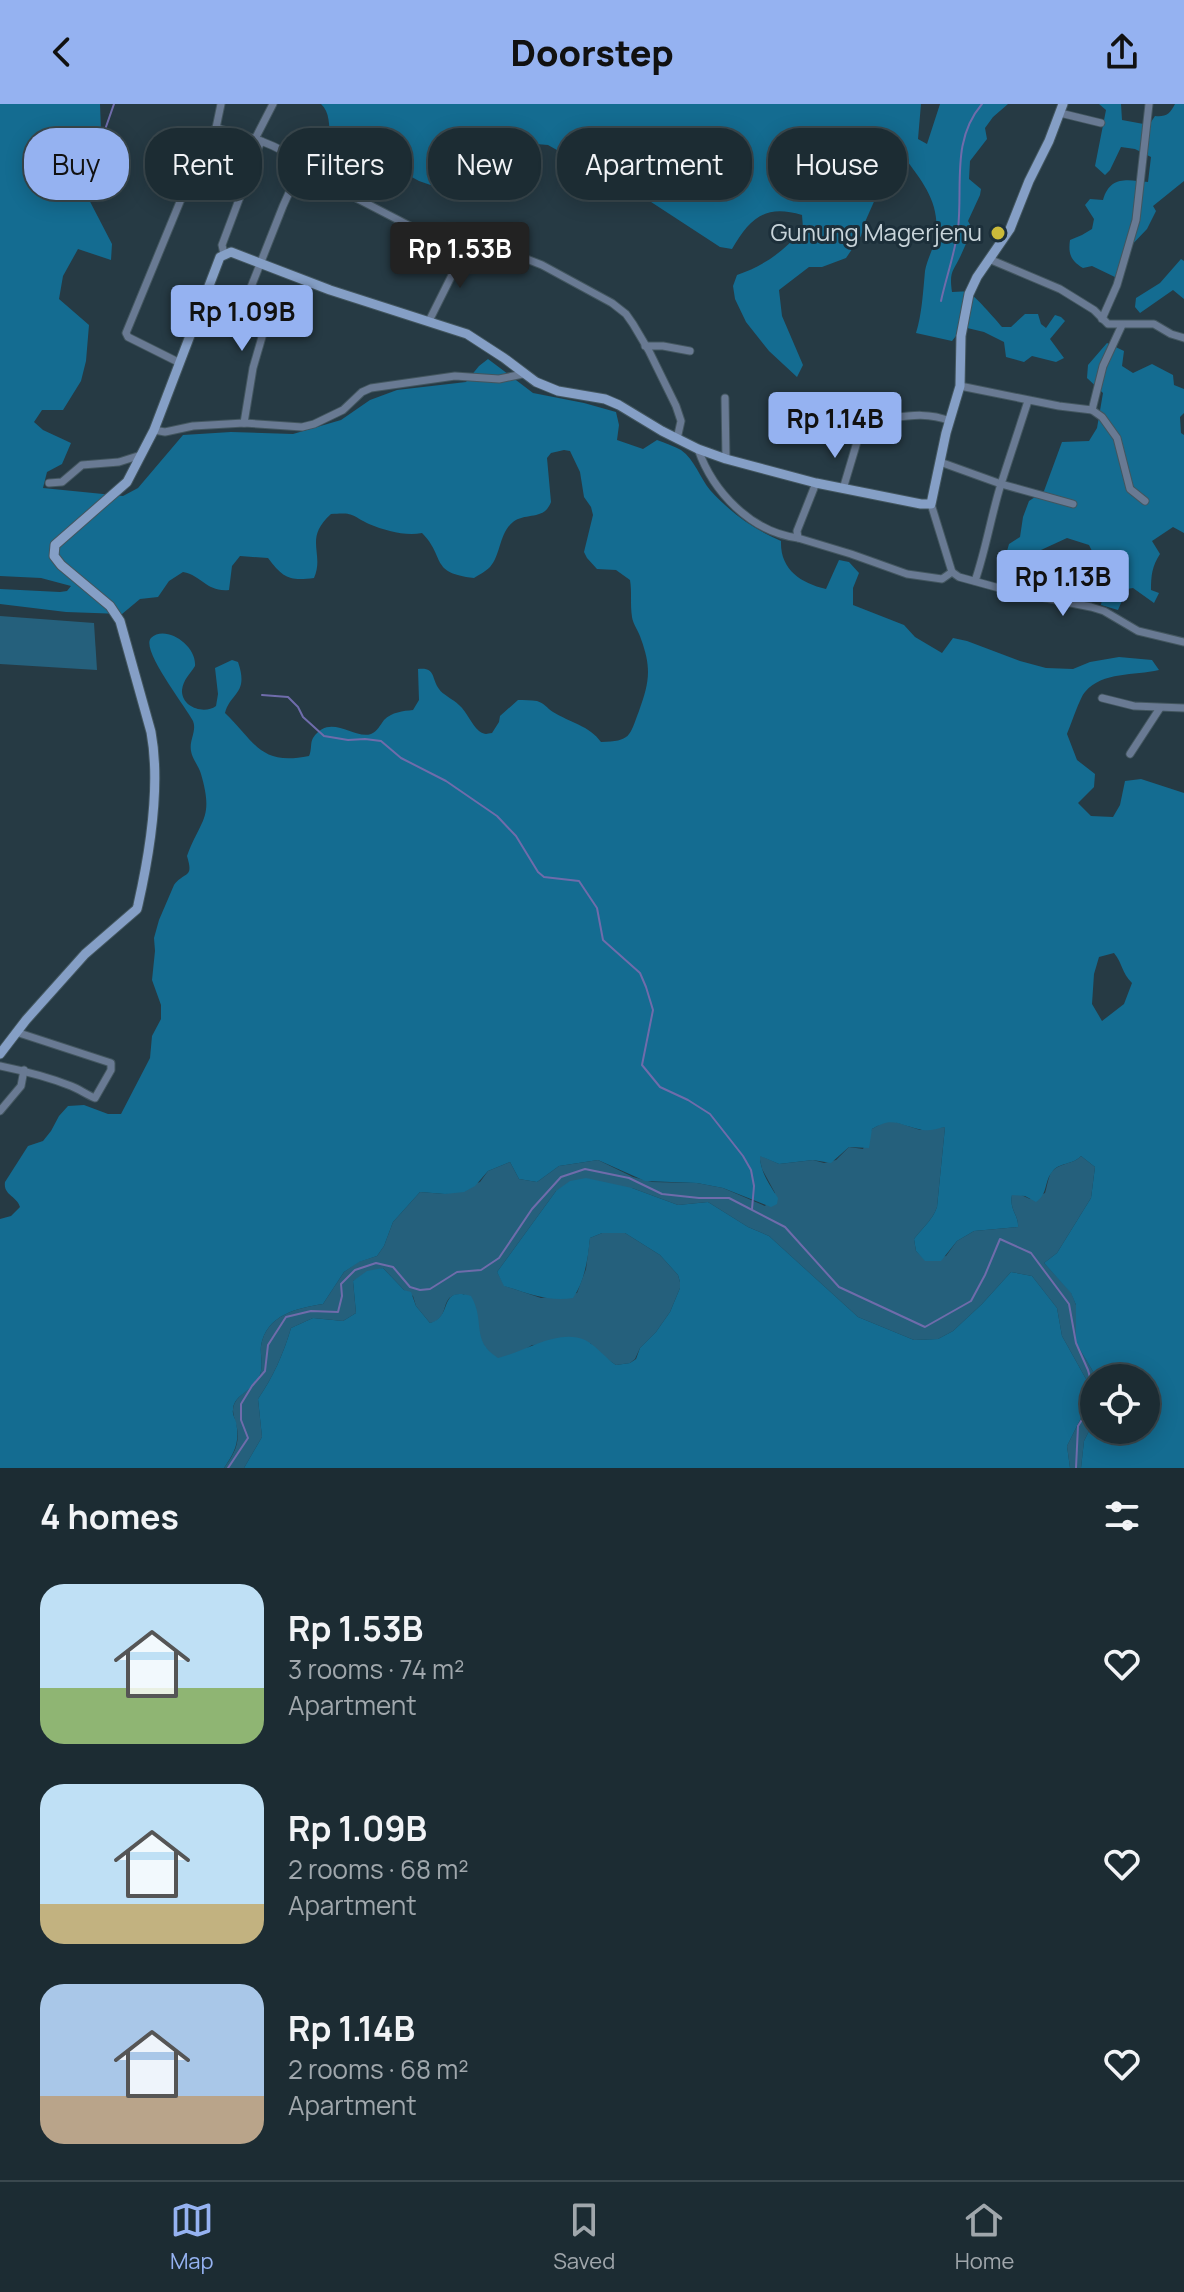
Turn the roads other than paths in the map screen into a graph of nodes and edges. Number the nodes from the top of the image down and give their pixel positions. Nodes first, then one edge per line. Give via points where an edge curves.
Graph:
1 (221, 104) edge
2 (273, 104) edge
3 (1149, 104) edge
4 (1062, 108) edge
5 (1101, 123) dead end
6 (216, 128) edge
7 (262, 130) edge
8 (181, 200) edge
9 (237, 200) edge
10 (286, 200) edge
11 (360, 200) edge
12 (466, 247) junction
13 (224, 254) junction
14 (989, 259) junction
15 (260, 263) junction
16 (200, 308) junction
17 (1102, 319) junction
18 (238, 320) junction
19 (429, 321) junction
20 (1122, 325) junction
21 (1184, 338) edge
22 (645, 346) junction
23 (690, 351) dead end
24 (180, 363) junction
25 (523, 374) junction
26 (960, 386) junction
27 (725, 398) dead end
28 (1028, 401) junction
29 (1092, 410) junction
30 (950, 421) junction
31 (244, 423) junction
32 (853, 425) dead end
33 (886, 425) dead end
34 (154, 430) junction
35 (677, 439) junction
36 (698, 449) junction
37 (141, 455) junction
38 (726, 459) junction
39 (940, 462) junction
40 (49, 483) dead end
41 (816, 483) junction
42 (1001, 484) junction
43 (843, 489) junction
44 (1145, 501) dead end
45 (931, 504) junction
46 (1073, 504) dead end
47 (798, 538) junction
48 (952, 572) junction
49 (975, 581) junction
50 (1184, 642) edge
51 (1102, 698) dead end
52 (1183, 705) edge
53 (1160, 708) junction
54 (1130, 754) dead end
55 (16, 1032) junction
56 (0, 1054) edge
57 (0, 1066) edge
58 (24, 1070) junction
59 (0, 1111) edge

1 - 6 street
2 - 7 street
3 - 17 street via 1136,220
4 - 5 street
4 - 14 main road via 1010,229
8 - 24 street via 126,333
9 - 13 street via 222,245
10 - 15 street
11 - 12 street via 439,241
12 - 19 street
12 - 22 street via 519,256 585,287 626,314
13 - 15 main road
13 - 16 main road
14 - 17 street via 1060,289
14 - 26 main road via 964,315
15 - 18 street
15 - 19 main road
16 - 18 street
16 - 24 main road
17 - 20 street
18 - 31 street via 262,327 264,333
19 - 25 main road via 477,339
20 - 21 street via 1154,324
20 - 29 street via 1103,366
22 - 23 street
22 - 35 street via 680,417
24 - 34 main road
25 - 31 street via 499,379 455,376 371,388 343,410 302,427
25 - 35 main road via 545,387 605,399
26 - 28 street
26 - 30 main road
27 - 38 street
28 - 29 street
28 - 42 street
29 - 44 street via 1117,438 1130,489
30 - 33 street via 915,415 892,418
30 - 39 main road
31 - 34 street
32 - 43 street via 860,432
34 - 37 main road
35 - 36 main road
36 - 38 main road
36 - 47 street via 712,479 737,507 768,530
37 - 40 street via 82,465 62,482
37 - 55 main road via 125,484 54,550 61,565 120,621 151,732 152,817 138,905 85,954
38 - 41 main road
39 - 42 street
39 - 45 main road
41 - 43 main road
41 - 47 street
42 - 46 street
42 - 49 street
43 - 45 main road
45 - 48 street
47 - 48 street via 918,577 942,579
48 - 49 street
49 - 50 street via 1091,607 1138,631
51 - 53 street
52 - 53 street
53 - 54 street
55 - 56 main road
55 - 58 street via 112,1066 95,1098
57 - 58 street
58 - 59 street via 21,1086

